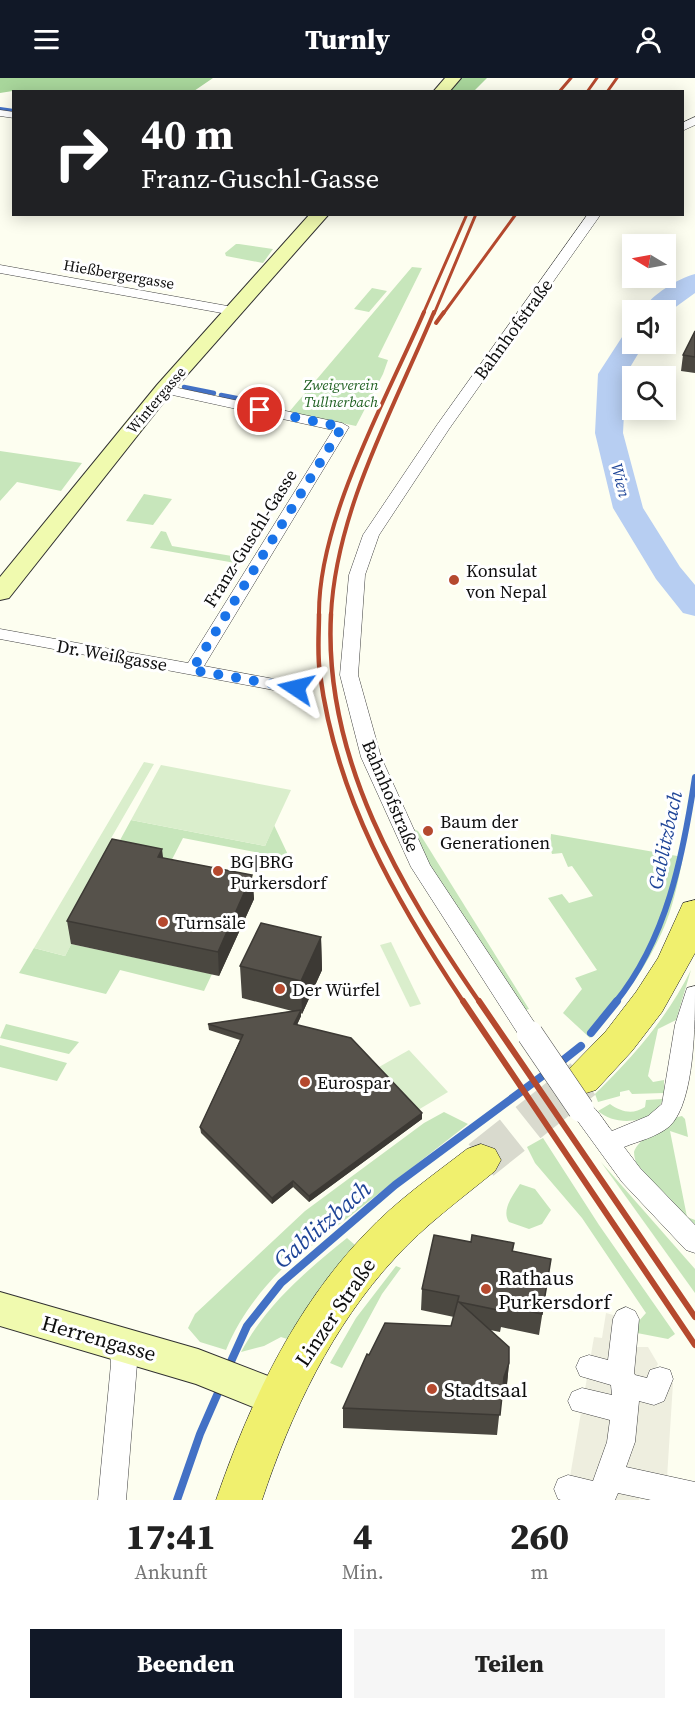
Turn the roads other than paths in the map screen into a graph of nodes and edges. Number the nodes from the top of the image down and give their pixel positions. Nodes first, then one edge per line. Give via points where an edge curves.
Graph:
1 (453, 78) edge
2 (442, 90) edge
3 (318, 216) edge
4 (594, 216) edge
5 (0, 269) edge
6 (233, 311) junction
7 (164, 389) junction
8 (0, 593) edge
9 (0, 634) edge
10 (192, 670) junction
11 (296, 688) dead end
12 (695, 912) edge
13 (695, 994) edge
14 (582, 1094) junction
15 (607, 1143) junction
16 (481, 1160) tunnel mouth
17 (695, 1242) edge
18 (0, 1309) edge
19 (629, 1332) dead end
20 (122, 1344) junction
21 (589, 1367) dead end
22 (660, 1379) dead end
23 (624, 1391) junction
24 (280, 1399) junction
25 (582, 1401) dead end
26 (568, 1489) dead end
27 (604, 1491) edge
28 (695, 1496) edge
29 (112, 1500) edge
30 (239, 1500) edge

1 - 2 street
3 - 6 street, Wintergasse
4 - 14 street, Bahnhofstraße, bridge via 371,535 357,575 349,675 370,757 421,867 530,1034
5 - 6 street, Hießbergergasse
6 - 7 street, Wintergasse
7 - 8 street, Wintergasse
7 - 10 street, Franz-Guschl-Gasse via 342,427
9 - 10 street, Dr. Weißgasse
10 - 11 street, Dr. Weißgasse
12 - 14 main road via 654,998
13 - 15 street via 675,1100 669,1111 644,1128
14 - 15 street, Bahnhofstraße
15 - 17 street, Bahnhofstraße via 631,1175
16 - 24 main road, Linzer Straße via 417,1211 369,1258 320,1327
18 - 20 street, Herrengasse
19 - 23 street
20 - 24 street, Herrengasse via 198,1367
20 - 29 street via 124,1364
21 - 23 street
22 - 23 street via 654,1392
23 - 25 street
23 - 27 street via 621,1442
24 - 30 main road, Linzer Straße
26 - 27 street
27 - 28 street via 641,1484

